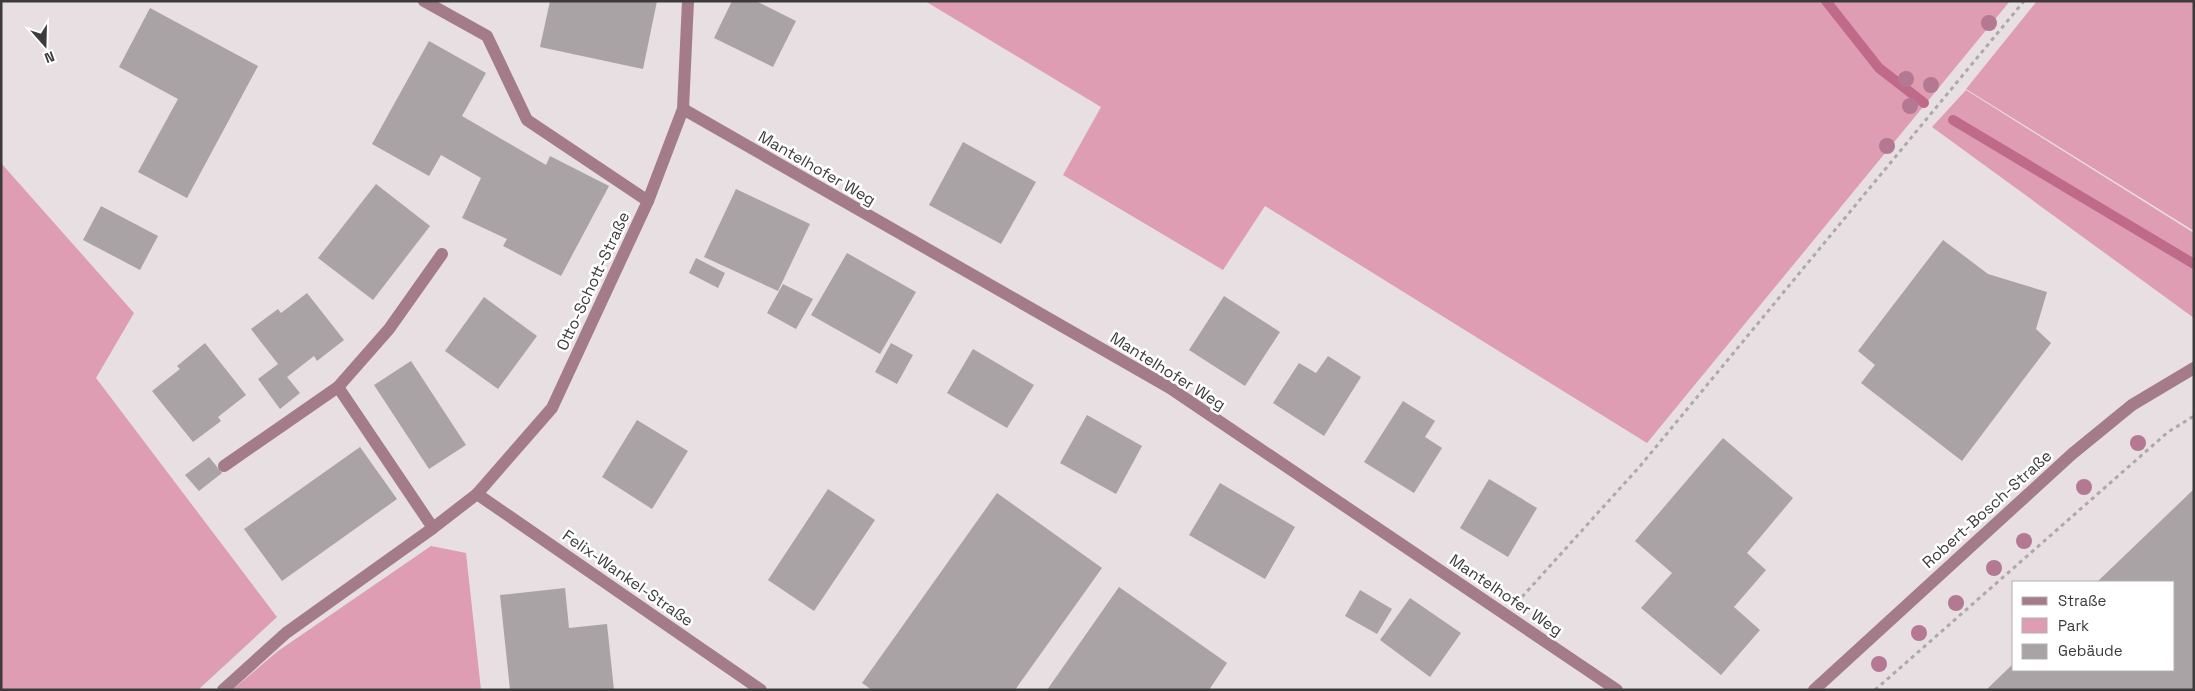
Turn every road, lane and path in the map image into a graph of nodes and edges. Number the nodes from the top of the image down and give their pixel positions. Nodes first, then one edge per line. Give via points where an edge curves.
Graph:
1 (424, 1) edge
2 (688, 1) edge
3 (2024, 1) edge
4 (683, 110) junction
5 (648, 201) junction
6 (442, 254) dead end
7 (2194, 368) edge
8 (338, 387) junction
9 (2194, 416) edge
10 (224, 466) dead end
11 (477, 494) junction
12 (433, 528) junction
13 (1506, 615) junction
14 (223, 690) edge
15 (761, 690) edge
16 (1617, 690) edge
17 (1814, 690) edge
18 (1875, 690) edge

1 - 5 street via 487,36 527,120
2 - 4 street, Otto-Schott-Straße
3 - 13 path via 1641,465
4 - 5 street, Otto-Schott-Straße
4 - 13 street, Mantelhofer Weg via 1170,388
5 - 11 street, Otto-Schott-Straße via 552,408
6 - 8 street via 389,329
7 - 17 street, Robert-Bosch-Straße via 2132,405 2072,454
8 - 10 street
8 - 12 street
9 - 18 path via 2161,438
11 - 12 street, Otto-Schott-Straße
11 - 15 street, Felix-Wankel-Straße
12 - 14 street, Otto-Schott-Straße via 286,633
13 - 16 street, Mantelhofer Weg

